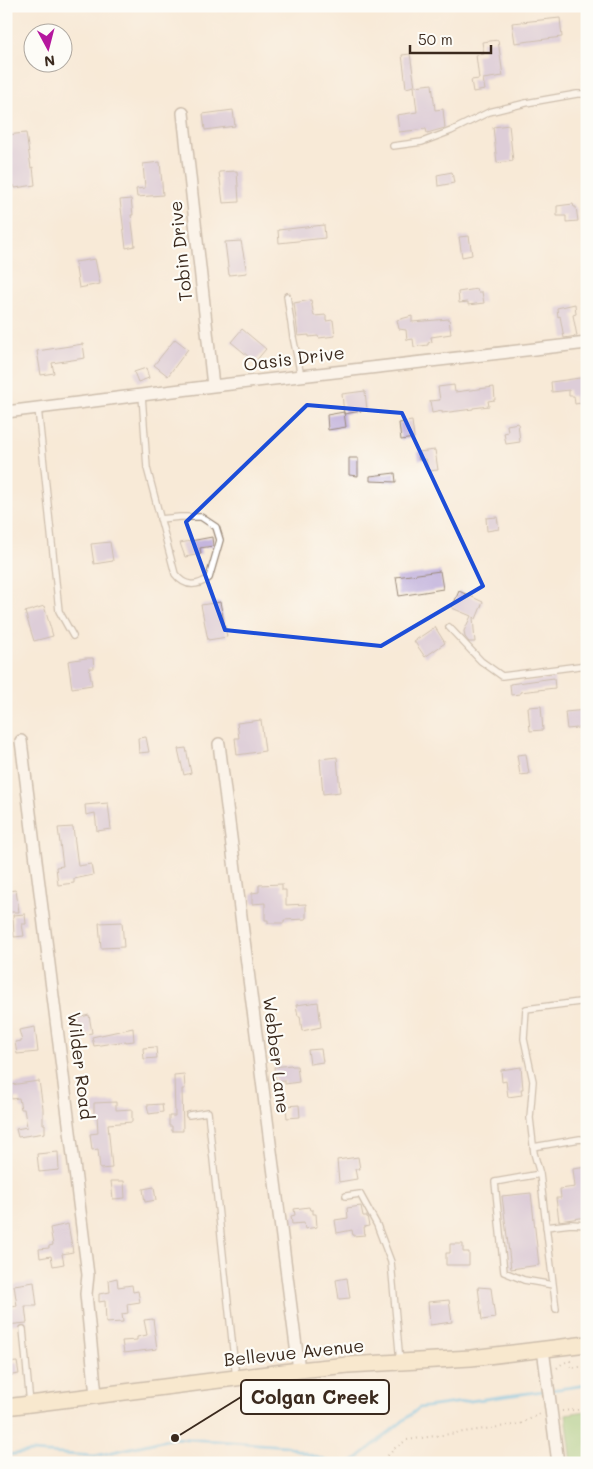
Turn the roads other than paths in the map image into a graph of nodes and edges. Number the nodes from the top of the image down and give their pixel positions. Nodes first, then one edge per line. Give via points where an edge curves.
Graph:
1 (587, 94) edge
2 (183, 113) dead end
3 (393, 146) dead end
4 (287, 296) dead end
5 (587, 343) edge
6 (301, 376) junction
7 (213, 386) junction
8 (142, 395) junction
9 (38, 408) junction
10 (6, 412) edge
11 (160, 519) junction
12 (449, 627) dead end
13 (73, 636) dead end
14 (587, 665) edge
15 (21, 741) dead end
16 (218, 744) dead end
17 (587, 1001) edge
18 (189, 1115) dead end
19 (587, 1140) edge
20 (534, 1147) junction
21 (540, 1174) junction
22 (346, 1196) dead end
23 (587, 1225) edge
24 (546, 1227) junction
25 (553, 1285) junction
26 (556, 1309) dead end
27 (23, 1329) dead end
28 (587, 1344) edge
29 (544, 1349) junction
30 (400, 1362) junction
31 (299, 1370) junction
32 (236, 1378) junction
33 (96, 1395) junction
34 (30, 1404) junction
35 (6, 1407) edge
36 (558, 1463) edge

1 - 3 lane via 535,101 489,112 422,142
2 - 7 street, Tobin Drive
4 - 6 lane
5 - 6 street, Oasis Drive
6 - 7 street, Oasis Drive
7 - 8 street, Oasis Drive
8 - 9 street, Oasis Drive
8 - 11 lane via 147,468
9 - 10 street, Oasis Drive
9 - 13 lane via 59,610
11 - 11 lane via 175,574 181,582 202,583 209,578 220,540 216,526 201,517
12 - 14 lane via 481,661 502,676
15 - 33 street, Wilder Road via 88,1275 86,1294
16 - 31 street, Webber Lane
17 - 20 lane via 526,1009 524,1039 533,1081 530,1118
18 - 32 lane via 208,1112
19 - 20 lane
20 - 21 lane
21 - 24 lane
21 - 25 lane via 495,1182 504,1272 524,1280
22 - 30 lane via 360,1194 377,1225 391,1262
23 - 24 lane
24 - 25 lane
25 - 26 lane
27 - 34 lane
28 - 29 street, Bellevue Avenue
29 - 30 street, Bellevue Avenue
29 - 36 street via 551,1374 551,1406
30 - 31 street, Bellevue Avenue
31 - 32 street, Bellevue Avenue
32 - 33 street, Bellevue Avenue
33 - 34 street, Bellevue Avenue
34 - 35 street, Bellevue Avenue

